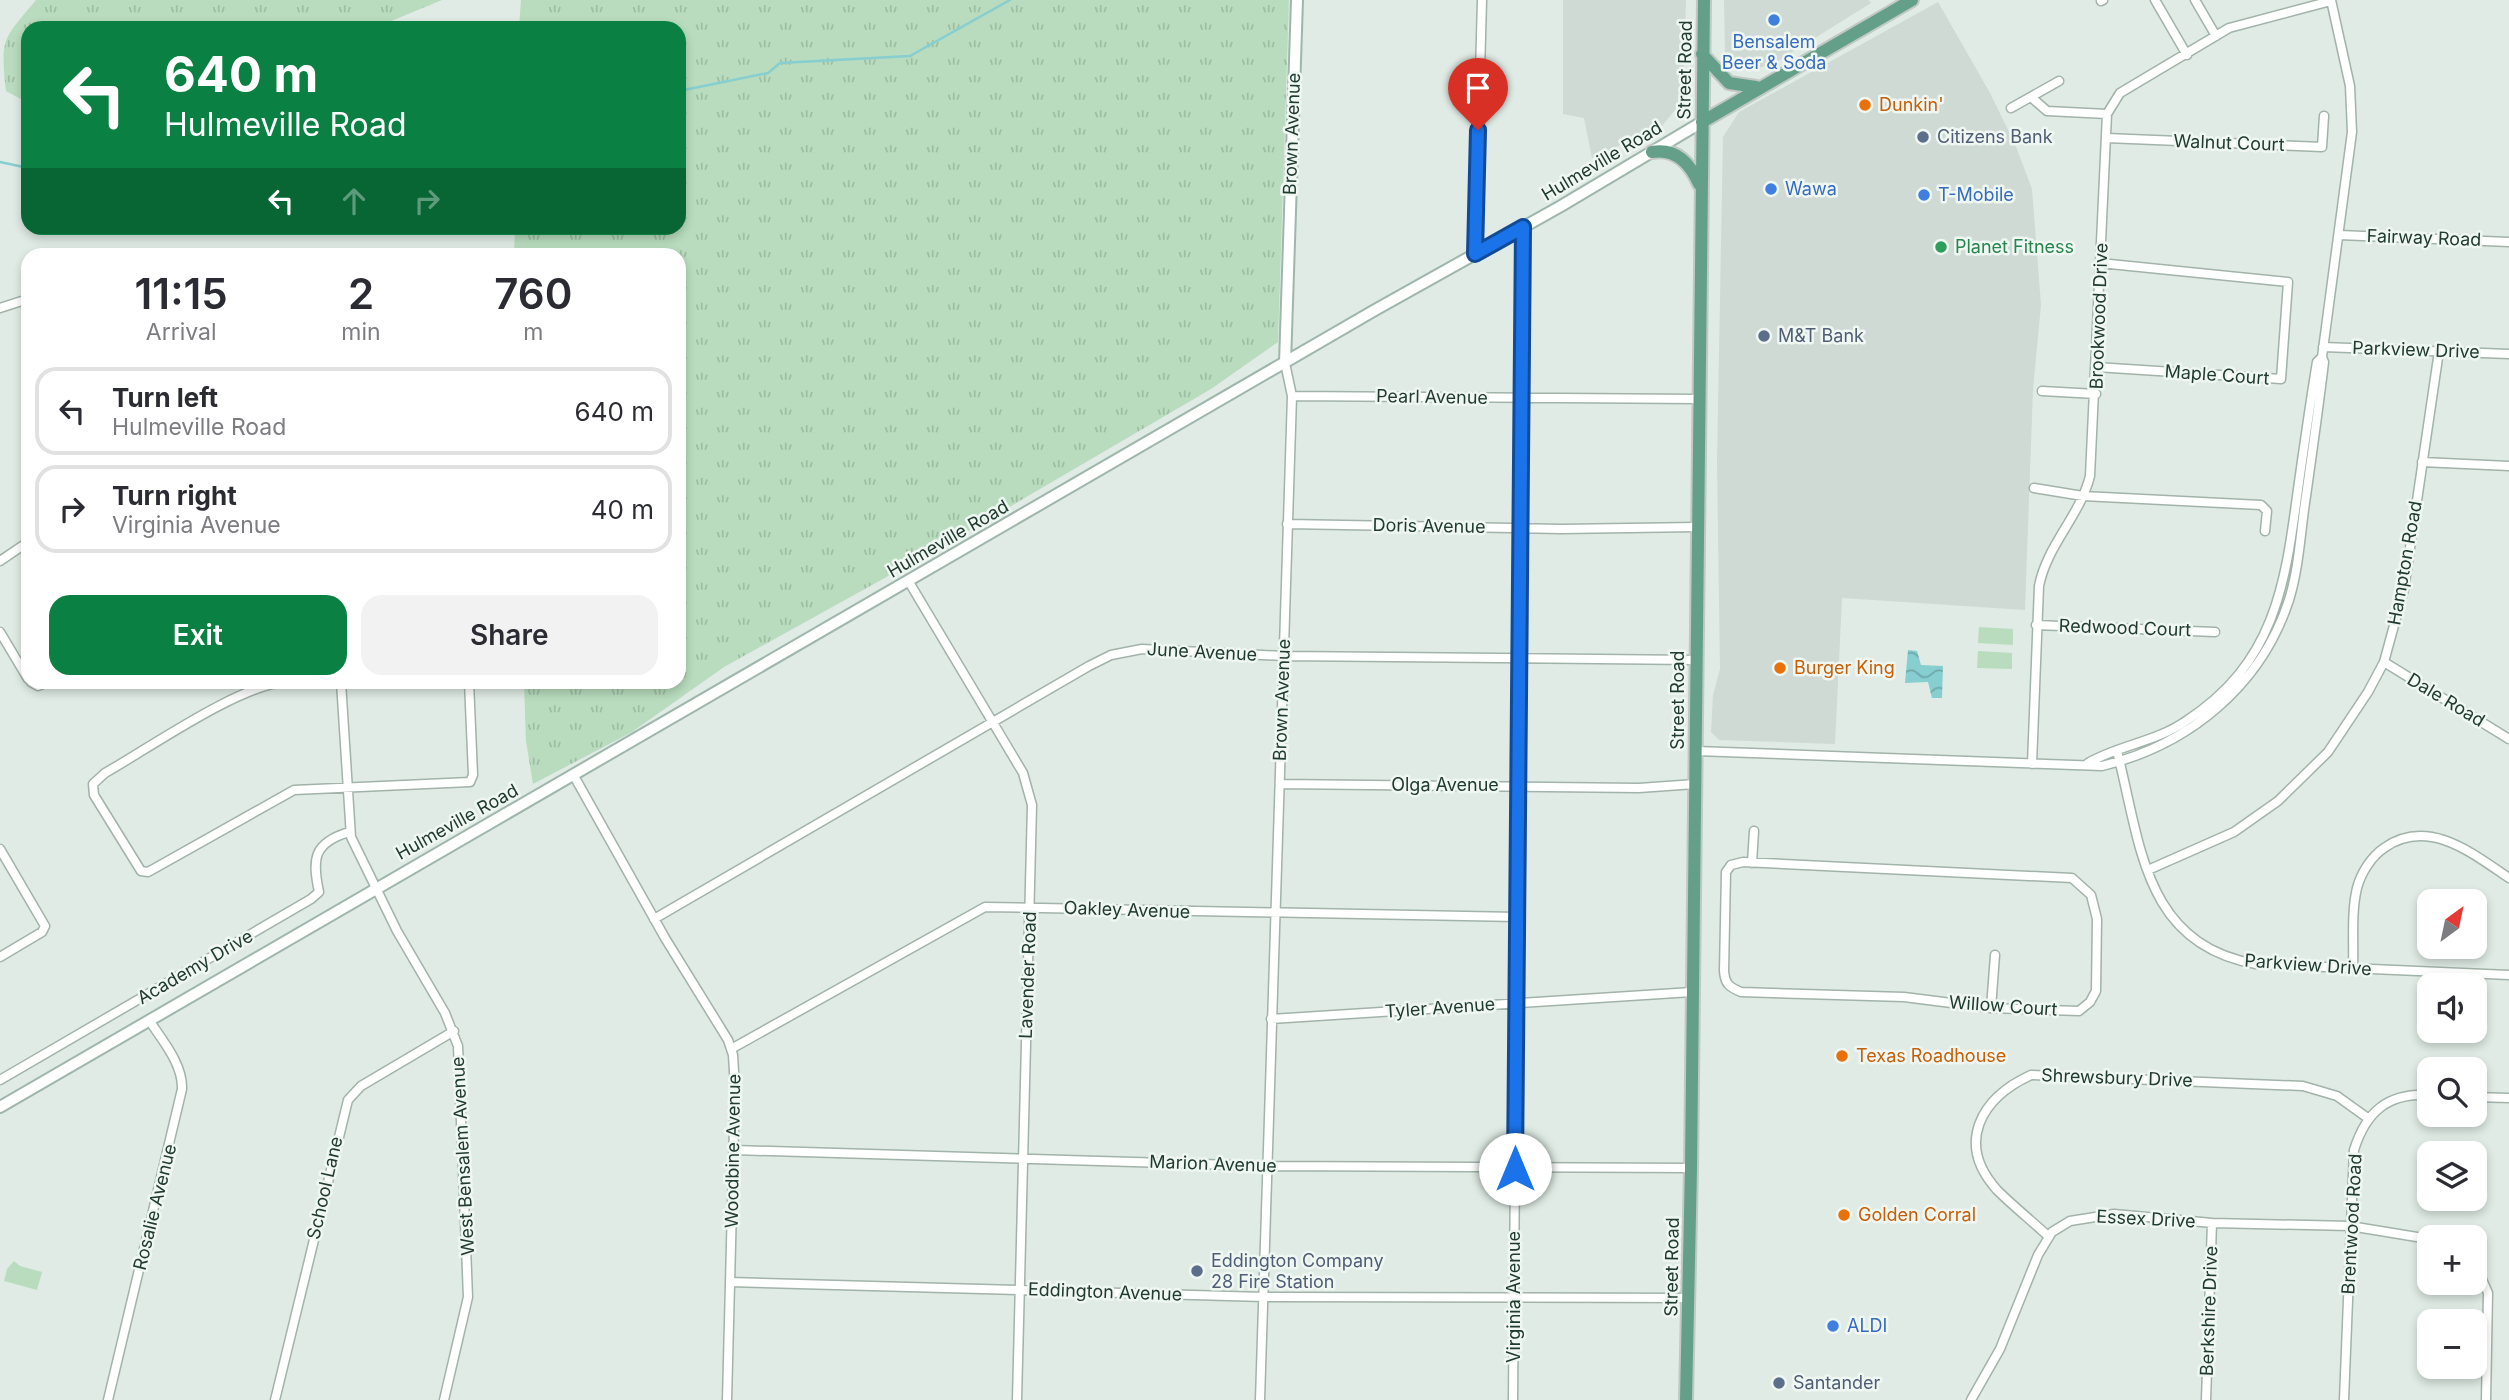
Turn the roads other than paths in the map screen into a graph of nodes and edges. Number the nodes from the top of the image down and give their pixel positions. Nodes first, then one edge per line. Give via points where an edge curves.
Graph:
1 (1297, 0) edge
2 (1482, 0) edge
3 (1704, 0) edge
4 (1912, 0) edge
5 (2155, 0) edge
6 (2195, 0) edge
7 (2331, 1) edge
8 (2216, 36) junction
9 (1702, 54) junction
10 (2187, 55) junction
11 (2059, 81) dead end
12 (1763, 85) junction
13 (2031, 97) junction
14 (2011, 108) dead end
15 (2107, 114) junction
16 (2324, 116) dead end
17 (1702, 122) junction
18 (2106, 138) junction
19 (1652, 152) junction
20 (1701, 188) junction
21 (1523, 227) junction
22 (2339, 235) junction
23 (2509, 242) edge
24 (1475, 254) junction
25 (2100, 263) junction
26 (21, 301) edge
27 (0, 308) edge
28 (2323, 346) junction
29 (2439, 351) junction
30 (2509, 354) edge
31 (2322, 357) junction
32 (1285, 363) junction
33 (2096, 367) junction
34 (2042, 391) dead end
35 (2096, 394) junction
36 (1292, 397) junction
37 (1522, 399) junction
38 (1699, 399) junction
39 (2422, 462) junction
40 (2509, 466) edge
41 (2034, 488) dead end
42 (2083, 496) junction
43 (1287, 524) junction
44 (1697, 527) junction
45 (1522, 528) junction
46 (2265, 531) dead end
47 (21, 547) edge
48 (0, 561) edge
49 (909, 582) junction
50 (2036, 625) junction
51 (0, 632) edge
52 (2215, 632) dead end
53 (1284, 656) junction
54 (1521, 656) junction
55 (1695, 660) junction
56 (2384, 662) junction
57 (21, 667) edge
58 (254, 689) edge
59 (341, 689) edge
60 (469, 689) edge
61 (994, 722) junction
62 (2509, 739) edge
63 (1696, 751) junction
64 (2117, 751) junction
65 (2120, 762) junction
66 (2088, 763) junction
67 (2032, 764) junction
68 (574, 776) junction
69 (1280, 784) junction
70 (1695, 784) junction
71 (1519, 786) junction
72 (345, 788) junction
73 (1754, 831) dead end
74 (349, 832) junction
75 (0, 849) edge
76 (1752, 863) junction
77 (2148, 870) junction
78 (2509, 878) edge
79 (375, 888) junction
80 (1030, 906) junction
81 (1275, 915) junction
82 (1517, 917) junction
83 (654, 919) junction
84 (1995, 955) dead end
85 (0, 957) edge
86 (2353, 968) junction
87 (2509, 975) edge
88 (1692, 992) junction
89 (1517, 1003) junction
90 (1991, 1008) junction
91 (1271, 1019) junction
92 (149, 1020) junction
93 (454, 1031) junction
94 (731, 1049) junction
95 (0, 1080) edge
96 (2417, 1097) edge
97 (2487, 1097) edge
98 (2509, 1098) edge
99 (0, 1107) edge
100 (2369, 1119) junction
101 (734, 1150) junction
102 (1023, 1159) junction
103 (1267, 1166) junction
104 (1691, 1168) junction
105 (1515, 1169) junction
106 (2212, 1223) junction
107 (2350, 1226) junction
108 (2049, 1237) junction
109 (2417, 1238) edge
110 (730, 1282) junction
111 (1021, 1290) junction
112 (2487, 1291) edge
113 (1514, 1295) junction
114 (1264, 1297) junction
115 (1689, 1297) junction
116 (1975, 1399) edge
117 (108, 1400) edge
118 (275, 1400) edge
119 (444, 1400) edge
120 (727, 1400) edge
121 (1017, 1400) edge
122 (1260, 1400) edge
123 (1513, 1400) edge
124 (1686, 1400) edge
125 (2206, 1400) edge
126 (2344, 1400) edge
127 (2486, 1400) edge

1 - 32 main road, Brown Avenue
2 - 24 street
3 - 9 main road, Street Road
4 - 12 main road, Hulmeville Road
5 - 10 street
6 - 8 street
7 - 8 street via 2245,22
7 - 22 street via 2352,110
8 - 10 street
9 - 12 main road via 1729,83 1746,88
9 - 17 main road, Street Road
10 - 15 street via 2120,93
11 - 13 street
12 - 17 main road, Hulmeville Road
13 - 14 street
13 - 15 street via 2047,111
15 - 18 street, Brookwood Drive
16 - 18 street, Walnut Court via 2322,147
17 - 19 main road, Hulmeville Road
17 - 20 main road, Street Road
18 - 25 street, Brookwood Drive
19 - 20 main road via 1669,152 1684,160
19 - 21 main road, Hulmeville Road
20 - 38 main road, Street Road
21 - 24 main road, Hulmeville Road
21 - 37 street, Virginia Avenue
22 - 23 street, Fairway Road
22 - 28 street
24 - 32 main road, Hulmeville Road
25 - 33 street, Brookwood Drive
25 - 33 street, Maple Court via 2288,282 2281,379
26 - 27 street
28 - 29 street, Parkview Drive
28 - 31 street
29 - 30 street, Parkview Drive
29 - 39 street, Hampton Road
31 - 64 street via 2316,362 2283,589 2269,625 2245,666 2204,708 2171,731
31 - 65 street via 2296,570 2276,633 2250,674 2204,720 2165,744
32 - 36 street, Brown Avenue
32 - 49 main road, Hulmeville Road
33 - 35 street, Brookwood Drive
34 - 35 street
35 - 42 street, Brookwood Drive via 2090,476
36 - 37 street, Pearl Avenue
36 - 43 street, Brown Avenue
37 - 38 street, Pearl Avenue
37 - 45 street, Virginia Avenue
38 - 44 main road, Street Road
39 - 40 street
39 - 56 street, Hampton Road via 2404,589
41 - 42 street
42 - 46 street via 2260,505 2267,511
42 - 50 street, Brookwood Drive via 2045,561
43 - 45 street, Doris Avenue
43 - 53 street, Brown Avenue
44 - 45 street, Doris Avenue
44 - 55 main road, Street Road
45 - 54 street, Virginia Avenue
47 - 48 street
49 - 61 street, Lavender Road
49 - 68 main road, Hulmeville Road
50 - 52 street, Redwood Court
50 - 67 street, Brookwood Drive
51 - 57 street
53 - 54 street, June Avenue
53 - 61 street, June Avenue via 1123,652 1089,666
53 - 69 street, Brown Avenue
54 - 55 street, June Avenue
54 - 71 street, Virginia Avenue
55 - 63 main road, Street Road
56 - 62 street, Dale Road
56 - 77 street, Hampton Road via 2342,734 2294,788 2234,832
58 - 72 street via 93,784 94,795 144,872 283,794
59 - 72 street, West Bensalem Avenue
60 - 72 street via 470,782
61 - 80 street, Lavender Road via 1031,796
61 - 83 street, June Avenue
63 - 67 street
63 - 70 main road, Street Road
64 - 65 street, Parkview Drive
64 - 66 street
65 - 66 street
65 - 77 street, Parkview Drive
66 - 67 street
68 - 79 main road, Hulmeville Road
68 - 83 street, Woodbine Avenue
69 - 71 street, Olga Avenue
69 - 81 street, Brown Avenue
70 - 71 street, Olga Avenue
70 - 88 main road, Street Road
71 - 82 street, Virginia Avenue
72 - 74 street, West Bensalem Avenue
73 - 76 street
74 - 79 street, West Bensalem Avenue
74 - 95 street, Academy Drive via 330,839 317,855 314,871 319,892 311,899
75 - 85 street via 44,926
76 - 90 street, Willow Court via 1731,865 1726,872 1724,971 1731,988 1904,997
76 - 90 street, Willow Court via 2072,878 2091,895 2097,919 2096,990 2090,1002 2079,1011
77 - 86 street, Parkview Drive via 2169,916 2193,940 2221,955 2256,964
78 - 86 street via 2462,847 2434,836 2415,835 2391,843 2371,860 2357,886
79 - 92 main road, Hulmeville Road
79 - 93 street, West Bensalem Avenue
80 - 81 street, Oakley Avenue
80 - 94 street, Oakley Avenue via 977,909
80 - 102 street, Lavender Road
81 - 82 street, Oakley Avenue
81 - 91 street, Brown Avenue
82 - 89 street, Virginia Avenue
83 - 94 street, Woodbine Avenue
84 - 90 street
86 - 87 street, Parkview Drive
88 - 89 street, Tyler Avenue
88 - 104 main road, Street Road
89 - 91 street, Tyler Avenue
89 - 105 street, Virginia Avenue
91 - 103 street, Brown Avenue
92 - 99 main road, Hulmeville Road
92 - 117 street, Rosalie Avenue via 176,1063 182,1089
93 - 118 street, School Lane via 360,1086 348,1100
93 - 119 street, West Bensalem Avenue via 460,1061 468,1288
94 - 101 street, Woodbine Avenue via 736,1089
96 - 100 street, Brentwood Road via 2393,1100
97 - 98 street
100 - 107 street, Brentwood Road via 2361,1127 2354,1150
100 - 108 street, Shrewsbury Drive via 2337,1096 2303,1086 2031,1075 1997,1096 1980,1117 1976,1147 1996,1188
101 - 102 street, Marion Avenue
101 - 110 street, Woodbine Avenue
102 - 103 street, Marion Avenue
102 - 111 street, Lavender Road
103 - 105 street, Marion Avenue
103 - 114 street, Brown Avenue
104 - 105 street, Marion Avenue
104 - 115 main road, Street Road
105 - 113 street, Virginia Avenue
106 - 107 street, Essex Drive
106 - 108 street, Essex Drive via 2090,1215 2070,1221
106 - 125 street, Berkshire Drive
107 - 109 street, Essex Drive
107 - 126 street, Brentwood Road
108 - 116 street
110 - 111 street, Eddington Avenue
110 - 120 street, Woodbine Avenue
111 - 114 street, Eddington Avenue
111 - 121 street, Lavender Road
112 - 127 street
113 - 114 street, Eddington Avenue
113 - 115 street, Eddington Avenue
113 - 123 street, Virginia Avenue
114 - 122 street, Brown Avenue
115 - 124 main road, Street Road

